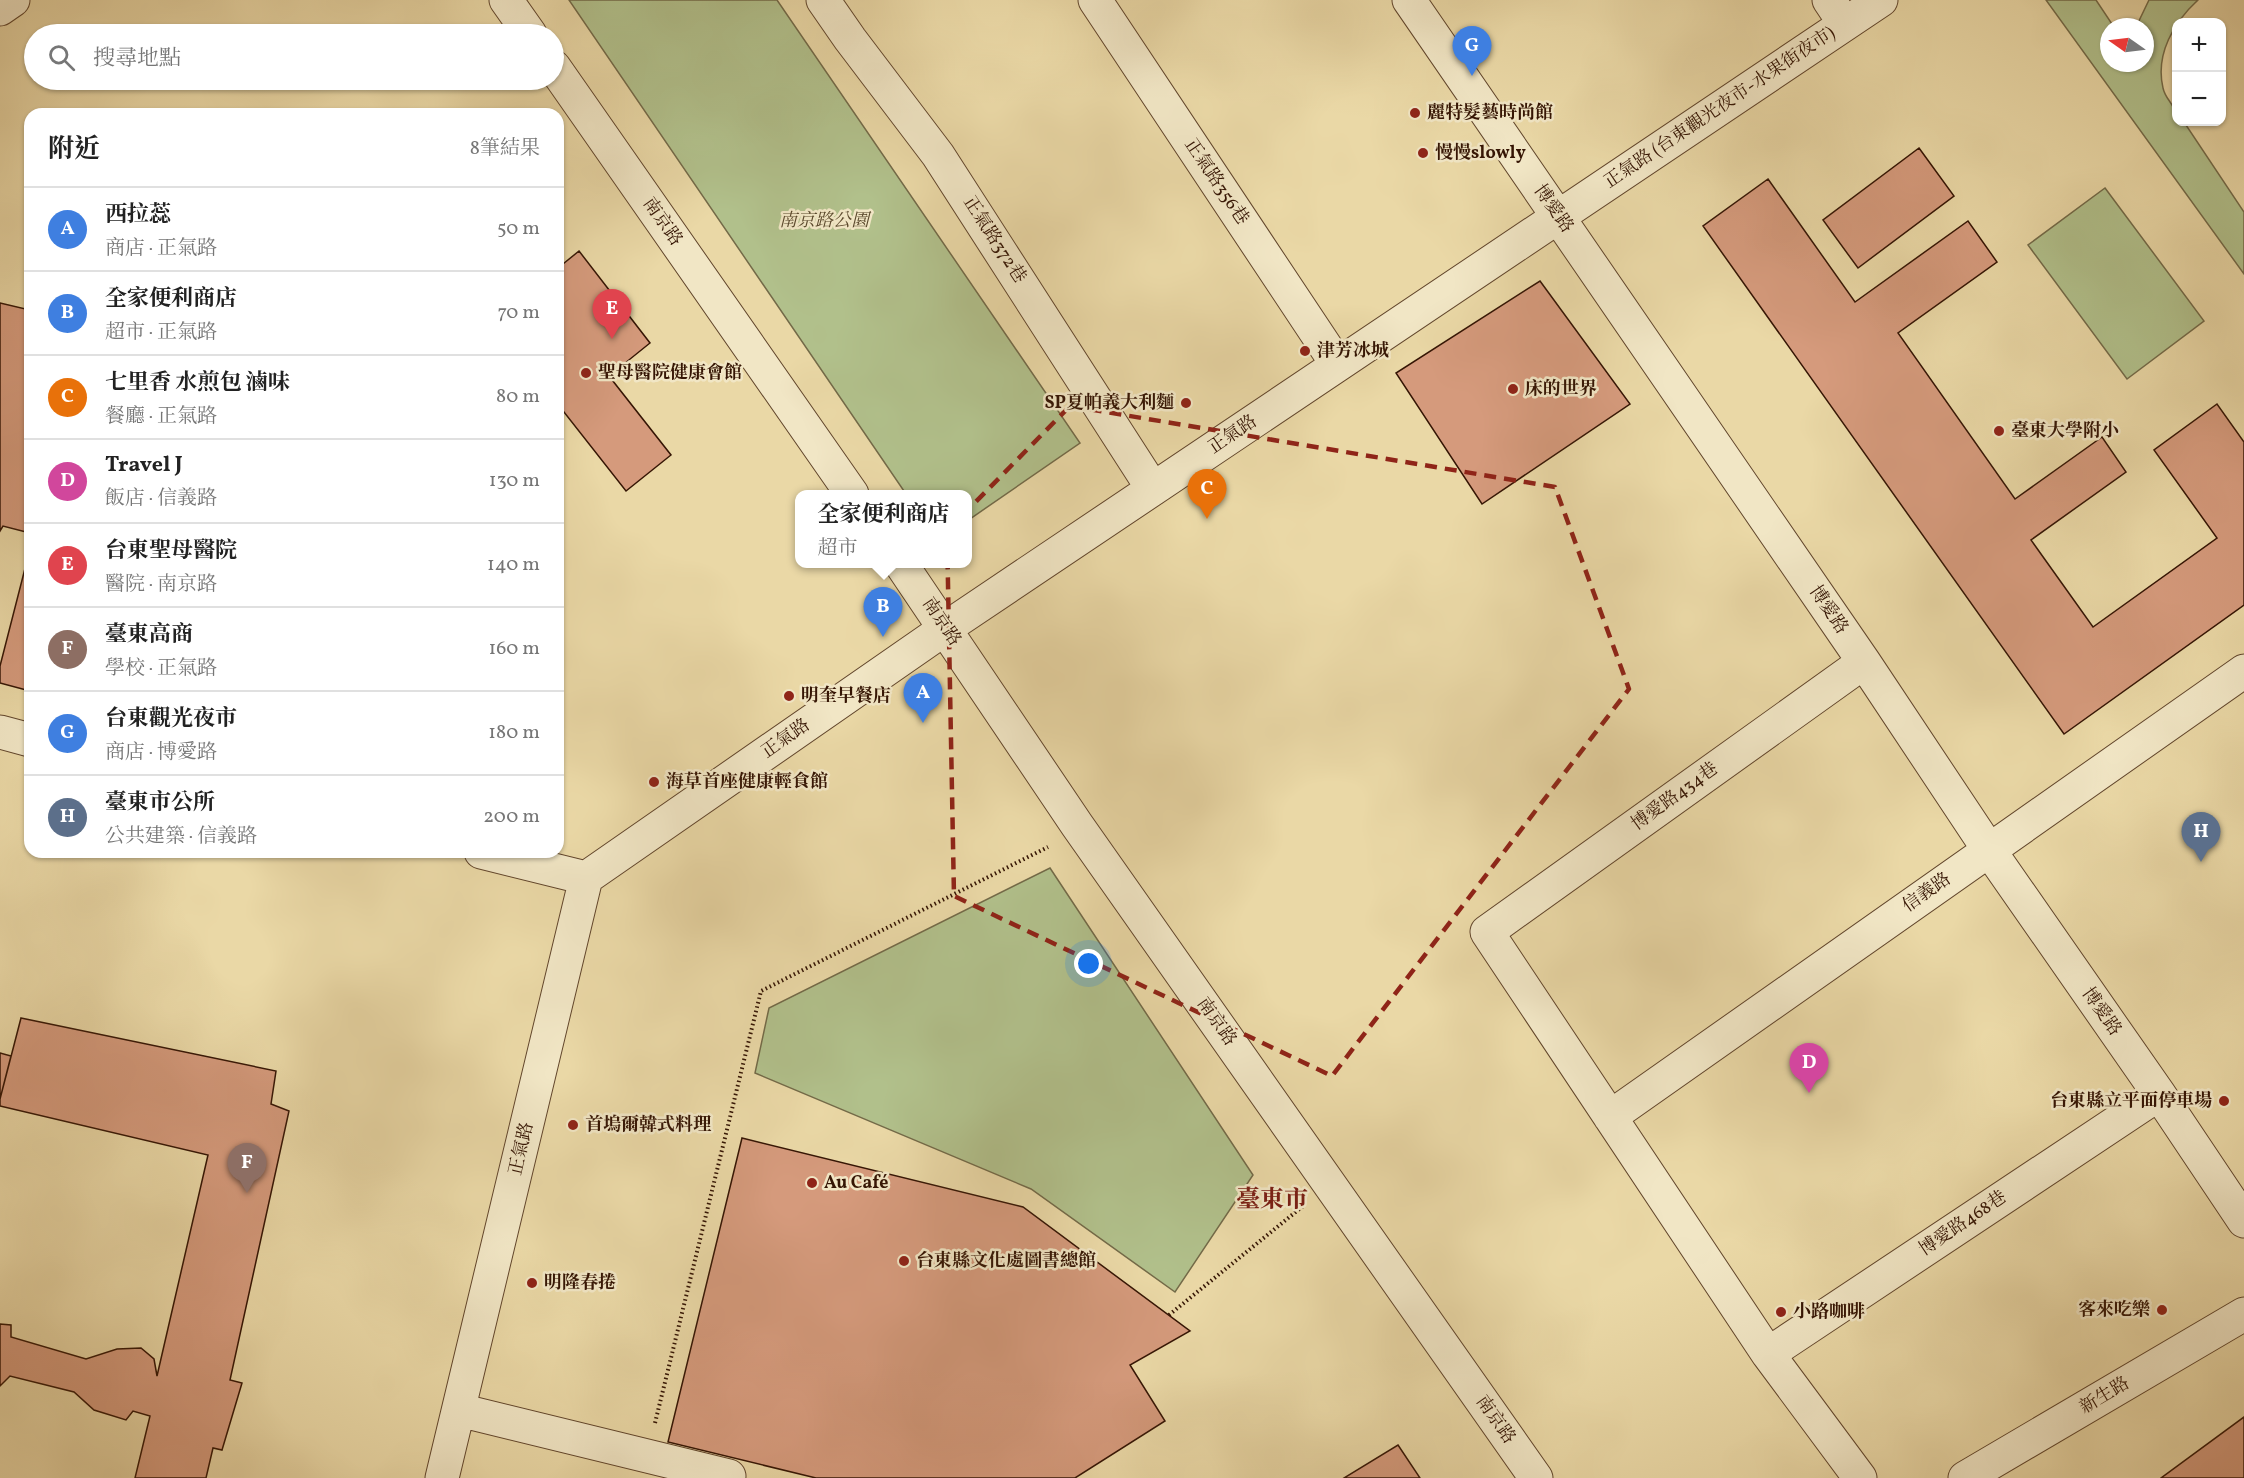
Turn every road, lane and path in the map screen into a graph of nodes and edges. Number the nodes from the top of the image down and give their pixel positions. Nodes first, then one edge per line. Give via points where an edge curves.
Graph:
1 (13, 0) edge
2 (506, 0) edge
3 (823, 0) edge
4 (1095, 0) edge
5 (1409, 0) edge
6 (1881, 0) edge
7 (0, 9) edge
8 (1837, 12) edge
9 (523, 24) edge
10 (564, 82) edge
11 (1559, 217) junction
12 (1337, 364) junction
13 (1153, 489) junction
14 (849, 490) edge
15 (904, 568) edge
16 (946, 628) junction
17 (1864, 662) junction
18 (2244, 671) edge
19 (0, 732) edge
20 (24, 738) edge
21 (1057, 843) dead end
22 (1989, 849) junction
23 (505, 858) edge
24 (586, 878) junction
25 (2159, 1094) junction
26 (1610, 1117) junction
27 (1307, 1203) dead end
28 (2244, 1221) edge
29 (2244, 1314) edge
30 (1169, 1315) dead end
31 (1768, 1354) junction
32 (459, 1410) junction
33 (646, 1456) junction
34 (729, 1476) dead end
35 (442, 1478) edge
36 (1536, 1478) edge
37 (1860, 1478) edge
38 (1965, 1478) edge

1 - 7 street
2 - 9 street
3 - 13 street, 正氣路372巷 via 938,155
4 - 12 street, 正氣路356巷
5 - 11 street, 博愛路
6 - 8 street, 正氣路 (台東觀光夜市-水果街夜市)
8 - 11 street, 正氣路 (台東觀光夜市-水果街夜市)
10 - 14 street, 南京路
11 - 12 street, 正氣路
11 - 17 street, 博愛路
12 - 13 street, 正氣路
13 - 16 street, 正氣路
15 - 16 street, 南京路
16 - 24 street, 正氣路
16 - 36 street, 南京路 via 1077,825
17 - 22 street, 博愛路
17 - 26 street, 博愛路434巷 via 1487,932
18 - 22 street, 信義路
19 - 20 street
21 - 33 path via 761,991
22 - 25 street, 博愛路
22 - 26 street, 信義路
23 - 24 street
24 - 32 street, 正氣路
25 - 28 street, 博愛路
25 - 31 street, 博愛路468巷
26 - 31 street
27 - 30 path
29 - 38 street, 新生路
31 - 37 street
32 - 33 street
32 - 35 street, 正氣路
33 - 34 street

